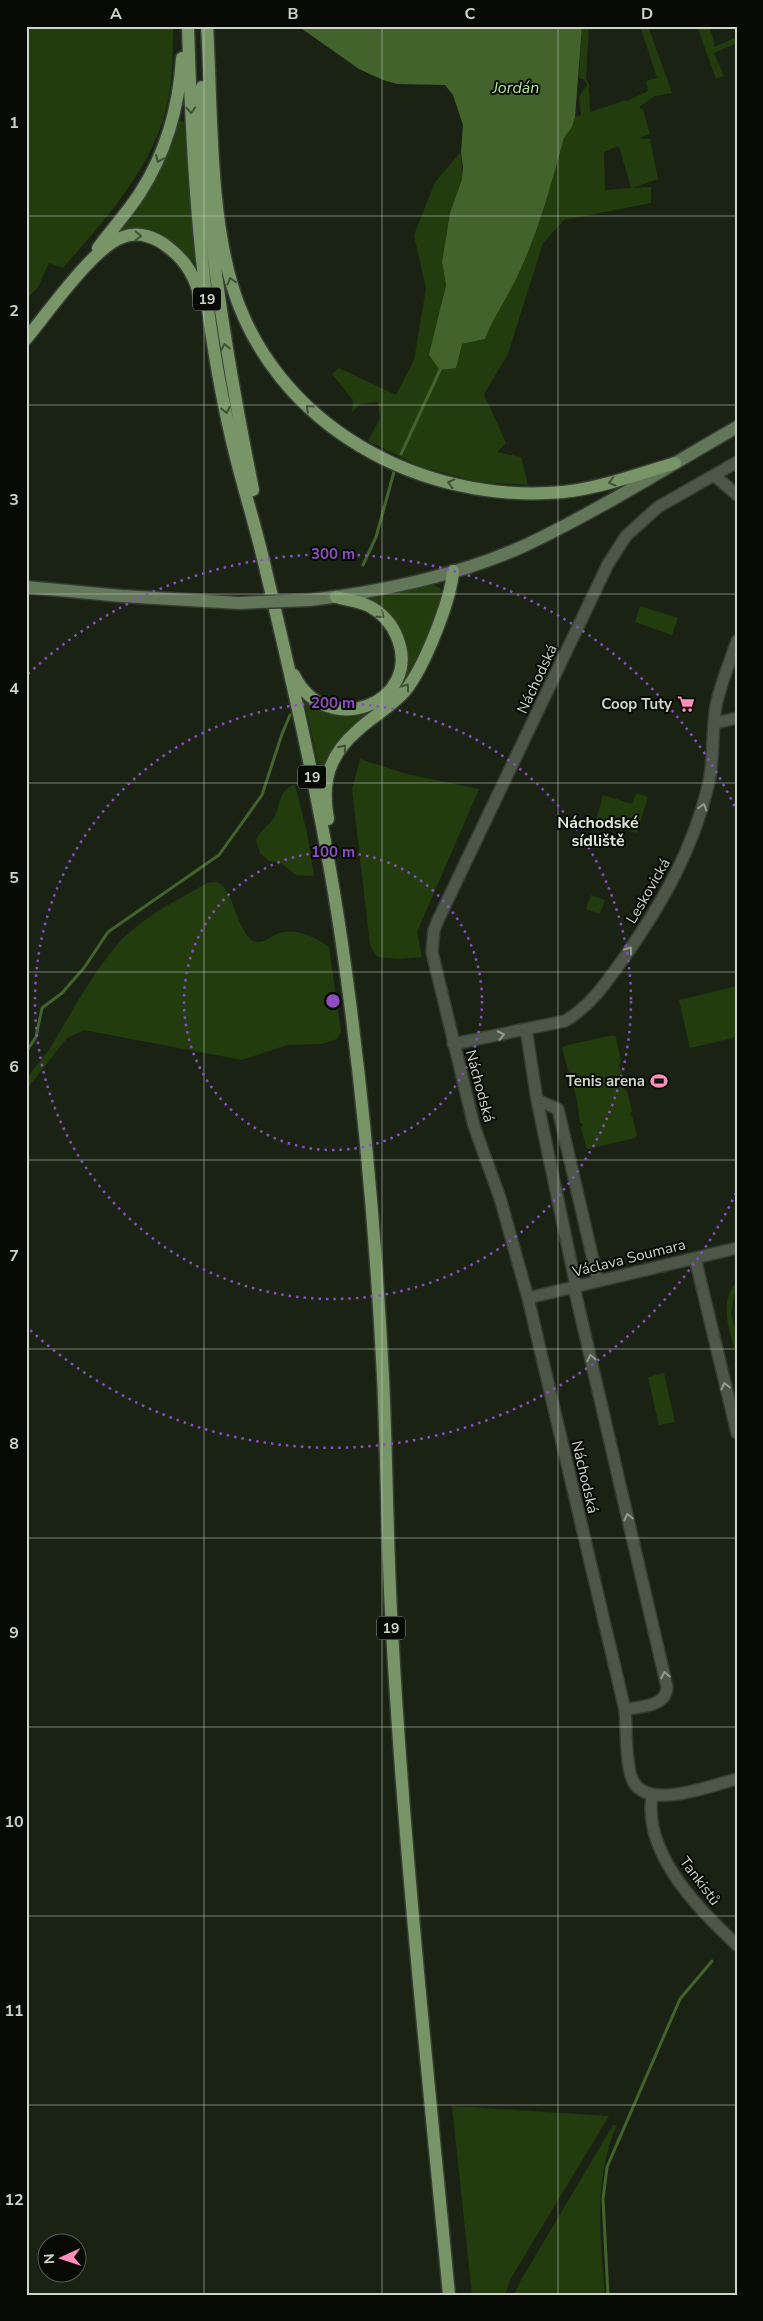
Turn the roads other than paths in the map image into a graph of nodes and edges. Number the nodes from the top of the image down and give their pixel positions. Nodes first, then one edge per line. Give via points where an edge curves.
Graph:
1 (186, 26) edge
2 (202, 26) edge
3 (206, 26) edge
4 (84, 269) junction
5 (26, 339) edge
6 (220, 381) junction
7 (737, 427) edge
8 (737, 462) edge
9 (675, 463) junction
10 (714, 475) junction
11 (737, 495) edge
12 (265, 567) junction
13 (453, 571) junction
14 (26, 587) edge
15 (336, 597) junction
16 (737, 641) edge
17 (286, 659) junction
18 (737, 718) edge
19 (715, 723) junction
20 (334, 896) junction
21 (526, 1029) junction
22 (453, 1044) junction
23 (537, 1100) junction
24 (737, 1248) edge
25 (694, 1258) junction
26 (598, 1281) junction
27 (575, 1287) junction
28 (528, 1298) junction
29 (737, 1433) edge
30 (625, 1710) junction
31 (737, 1779) edge
32 (652, 1796) junction
33 (737, 1945) edge
34 (449, 2295) edge

1 -> 4 main road via 177,105 156,165 140,194
1 -> 6 main road, 19 via 199,232
12 -> 2 main road, 19 via 223,334 212,247 202,114
9 -> 3 main road via 608,484 563,492 494,491 463,486 410,470 362,449 294,394 256,342 243,316 227,266 218,211
4 - 5 main road
4 -> 6 main road via 114,240 124,236 146,236 166,246 185,264 197,284
6 -> 12 main road, 19
7 - 9 main road
8 - 10 street, Náchodská
9 - 13 main road via 525,545
10 - 11 street
10 - 22 street, Náchodská via 658,508 626,536 612,557 438,920 432,952
12 - 17 main road, 19
13 - 15 main road via 371,592
20 -> 13 main road via 334,853 326,809 327,775 338,753 357,730 406,690 429,646 450,593
14 - 15 main road, bridge via 238,603
15 -> 17 main road via 371,607 395,631 401,664 389,690 367,707 334,710 314,701 300,687
16 - 19 street, Leskovická via 716,706
17 - 20 main road, 19
18 - 19 street
21 -> 19 street, Leskovická via 565,1021 578,1014 593,1000 649,922 674,878 698,822 709,784
20 - 34 main road, 19 via 368,1148 383,1382 391,1626 407,1850
22 -> 21 street, Leskovická
21 - 23 street
22 - 28 street, Náchodská via 474,1126 500,1198
23 - 26 street via 558,1108
23 - 27 street
24 - 25 street, Václava Soumara
25 - 26 street, Václava Soumara
29 -> 25 street
26 - 27 street, Václava Soumara
27 - 28 street, Václava Soumara
30 -> 27 street via 660,1702 666,1697 667,1687
28 - 30 street, Náchodská
30 - 32 street, Náchodská via 632,1778 638,1787
31 - 32 street
32 - 33 street, Tankistů via 651,1825 672,1874 716,1926

